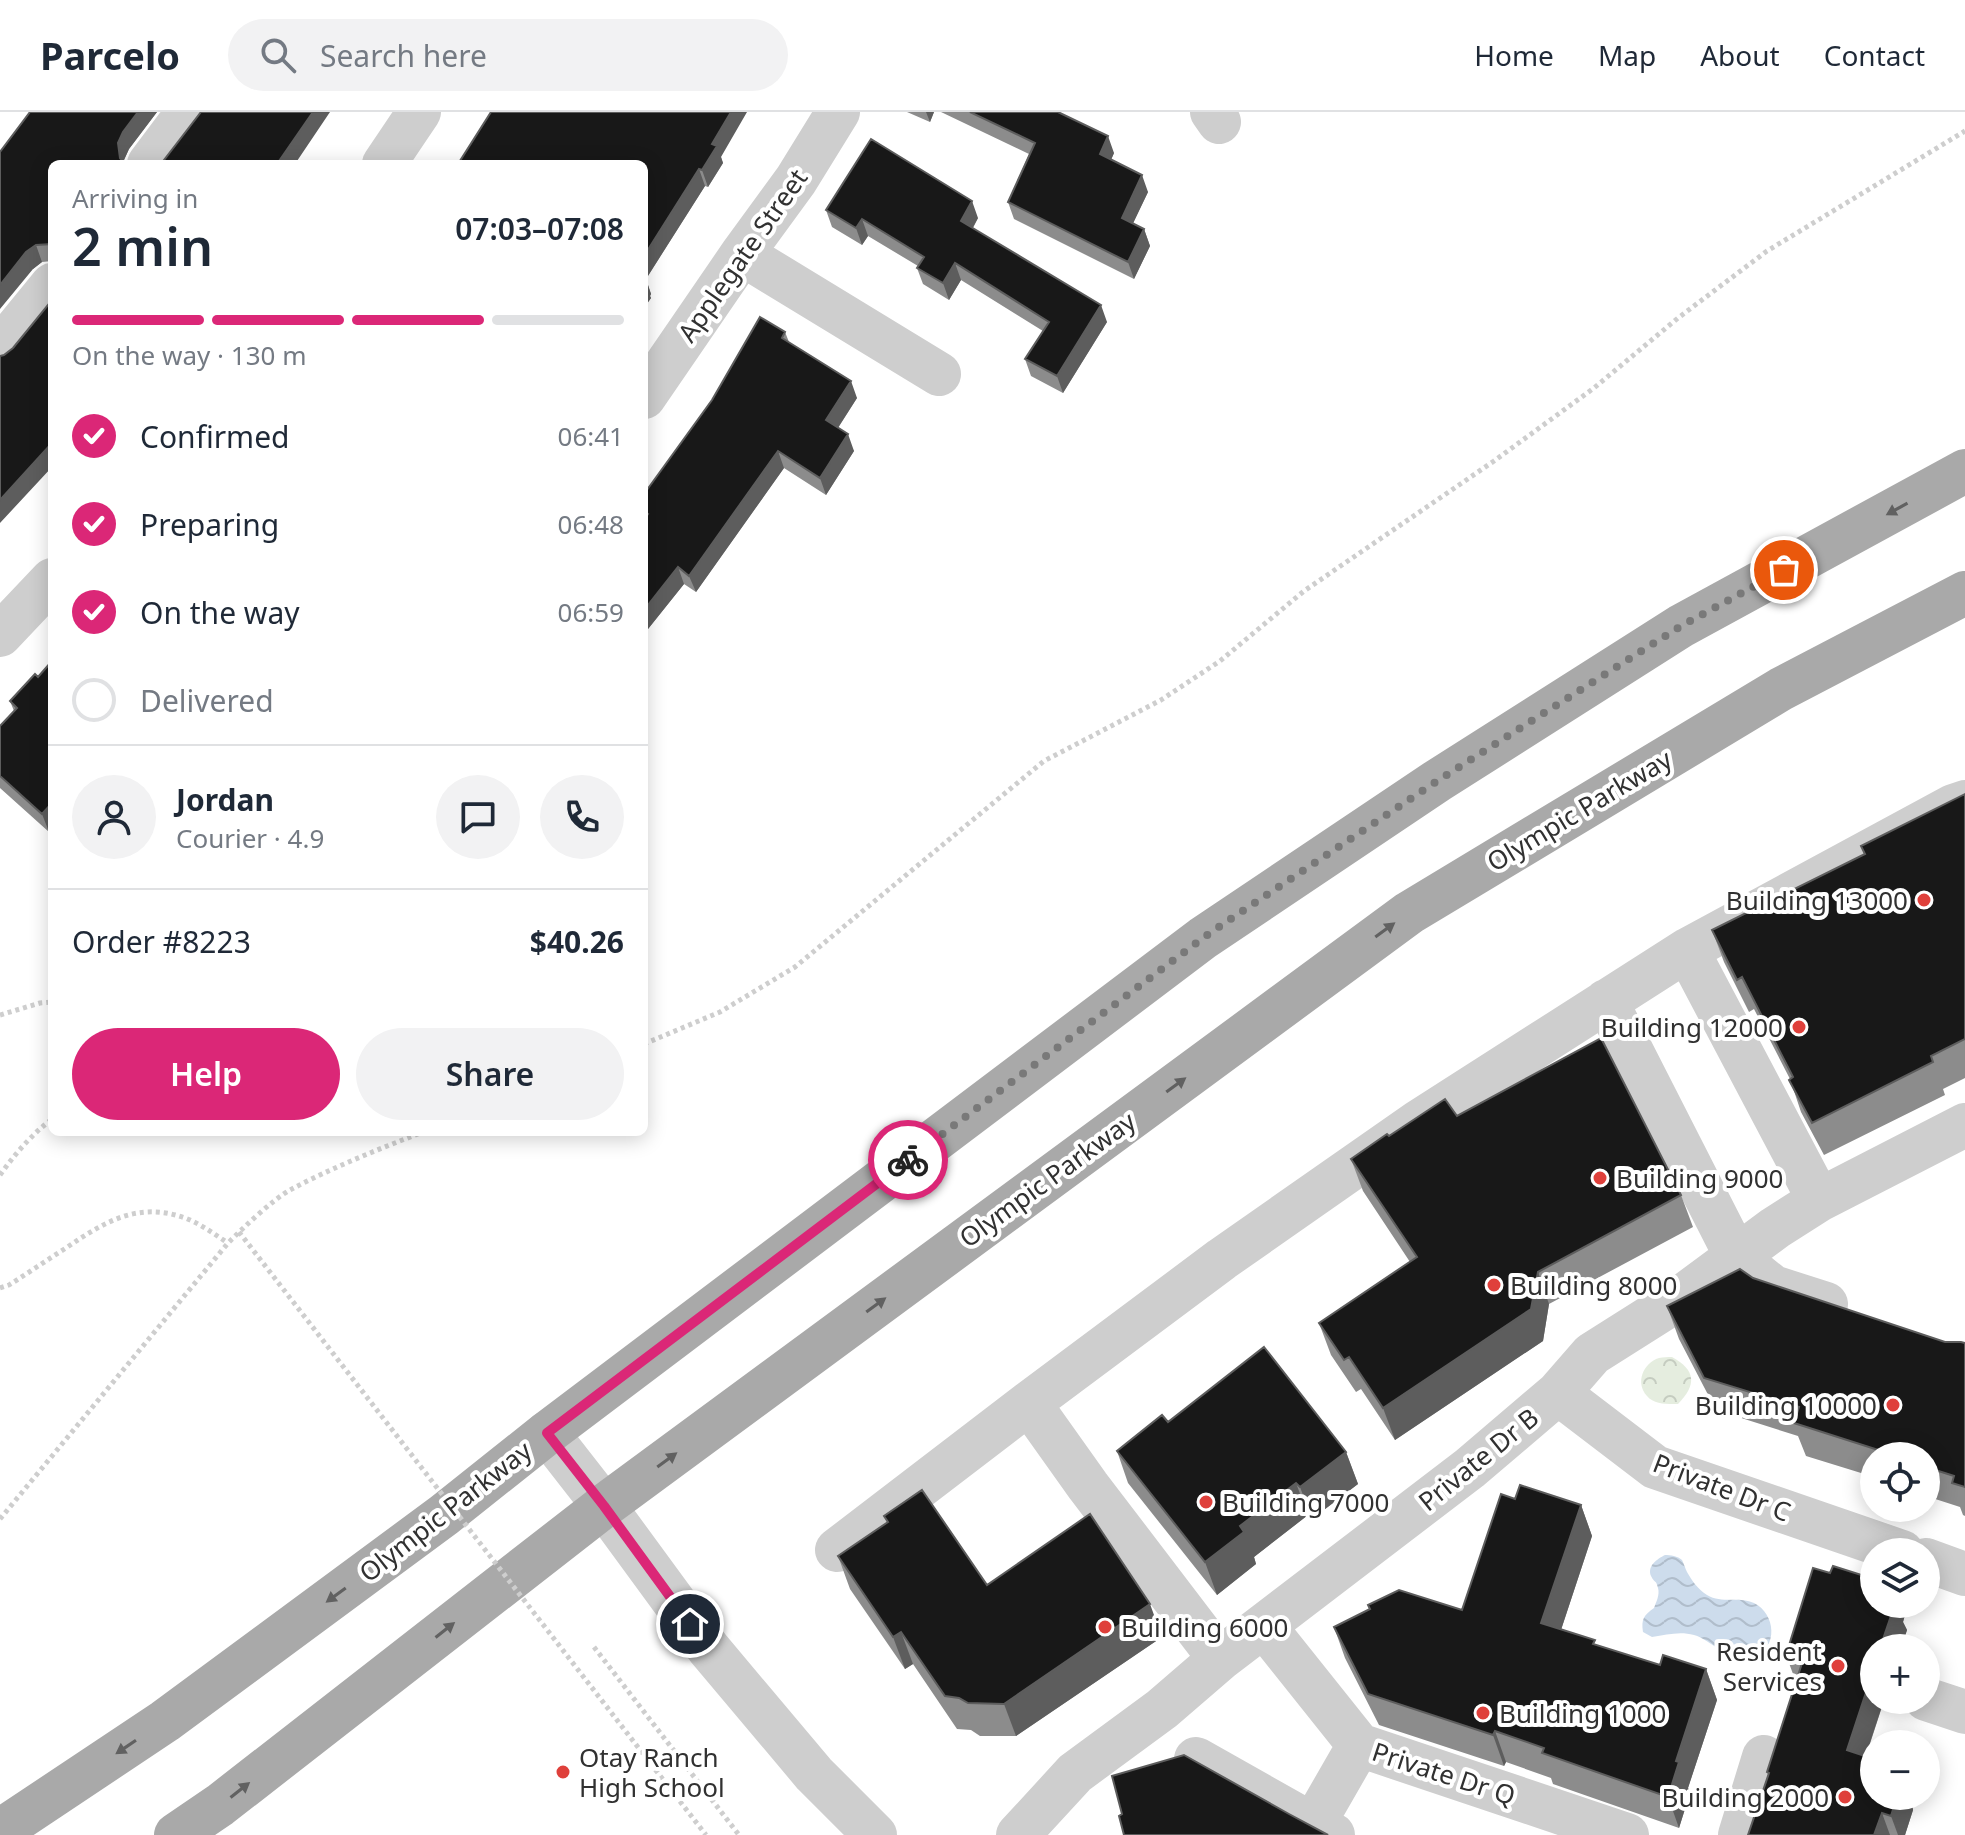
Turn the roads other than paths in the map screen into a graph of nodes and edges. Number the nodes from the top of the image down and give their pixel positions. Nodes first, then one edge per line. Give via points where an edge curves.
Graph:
1 (188, 112) edge
2 (419, 112) edge
3 (838, 112) edge
4 (152, 160) edge
5 (387, 160) edge
6 (742, 254) junction
7 (48, 290) edge
8 (0, 349) edge
9 (939, 374) dead end
10 (648, 391) edge
11 (1965, 471) edge
12 (48, 584) edge
13 (1965, 593) edge
14 (0, 635) edge
15 (1965, 802) edge
16 (1687, 950) junction
17 (1606, 1001) junction
18 (1965, 1125) edge
19 (1819, 1200) junction
20 (1737, 1258) junction
21 (1862, 1316) edge
22 (1558, 1393) junction
23 (1029, 1403) junction
24 (547, 1433) junction
25 (604, 1506) junction
26 (1861, 1538) edge
27 (837, 1550) dead end
28 (1940, 1565) edge
29 (1965, 1574) edge
30 (1264, 1626) junction
31 (1220, 1659) junction
32 (1940, 1704) edge
33 (1965, 1712) edge
34 (1359, 1745) junction
35 (1764, 1757) dead end
36 (1196, 1759) edge
37 (1323, 1830) edge
38 (0, 1831) edge
39 (176, 1835) edge
40 (875, 1835) edge
41 (1018, 1835) edge
42 (1627, 1835) edge
43 (1740, 1835) edge

1 - 4 street
2 - 5 street
3 - 6 street, Applegate Street
6 - 9 street
6 - 10 street, Applegate Street
7 - 8 street
11 -> 24 main road, Olympic Parkway via 1681,626 1203,938
12 - 14 street
25 -> 13 main road, Olympic Parkway via 1409,913 1781,689
15 - 16 street
16 - 17 street
16 - 19 street
17 - 20 street
17 - 23 street via 1418,1122
18 - 19 street, Private Dr B
19 - 20 street, Private Dr B
20 - 21 street via 1773,1287
20 - 22 street, Private Dr B via 1592,1354
22 - 26 street, Private Dr C via 1655,1467
22 - 30 street, Private Dr B via 1470,1468
23 - 27 street
23 - 31 street
24 - 25 street
24 -> 38 main road, Olympic Parkway via 165,1721
39 -> 25 main road, Olympic Parkway
25 - 40 street via 708,1648 814,1774
28 - 29 street
30 - 31 street, Private Dr B
30 - 34 street, Private Dr Q
31 - 41 street, Private Dr B via 1075,1773
32 - 33 street
34 - 37 street
34 - 42 street, Private Dr Q
35 - 43 street
36 - 37 street

